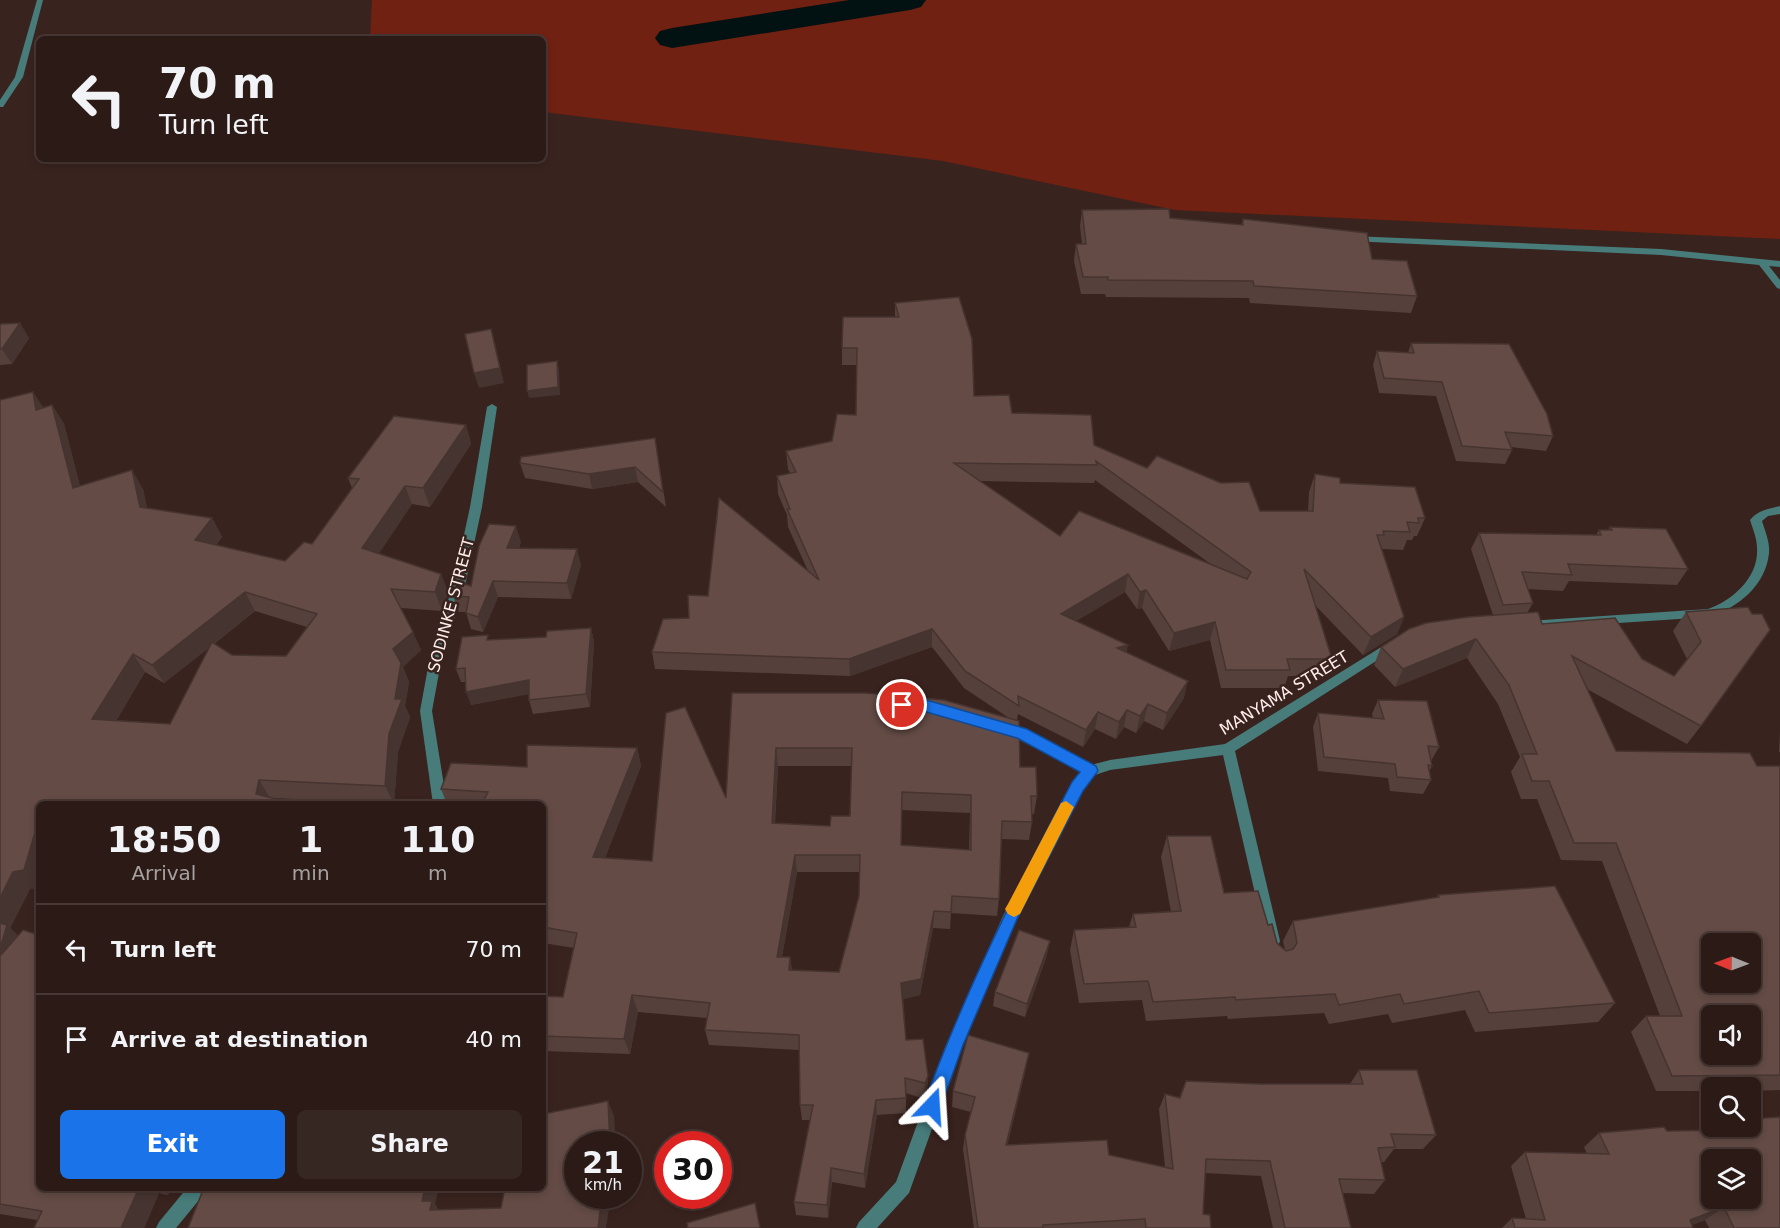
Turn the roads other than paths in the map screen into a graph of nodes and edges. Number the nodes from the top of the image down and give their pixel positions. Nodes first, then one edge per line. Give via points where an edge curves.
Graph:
1 (40, 0) edge
2 (0, 105) edge
3 (1347, 239) edge
4 (1762, 264) junction
5 (1780, 264) edge
6 (1780, 286) edge
7 (492, 407) dead end
8 (1780, 510) edge
9 (1512, 626) edge
10 (1400, 640) edge
11 (989, 724) edge
12 (1228, 749) junction
13 (1090, 771) junction
14 (440, 801) edge
15 (1276, 951) edge
16 (196, 1191) edge
17 (165, 1228) edge
18 (865, 1228) edge

1 - 2 street via 19,77
3 - 4 street via 1661,252
4 - 5 street
4 - 6 street
7 - 14 street, SODINKE STREET via 474,518 435,662 426,711
8 - 9 street via 1756,520 1764,551 1756,579 1724,609
10 - 12 street, MANYAMA STREET
11 - 13 street via 1022,733
12 - 13 street, MANYAMA STREET
12 - 15 street
13 - 18 street via 1077,786 1010,916 954,1045 903,1187
16 - 17 street

